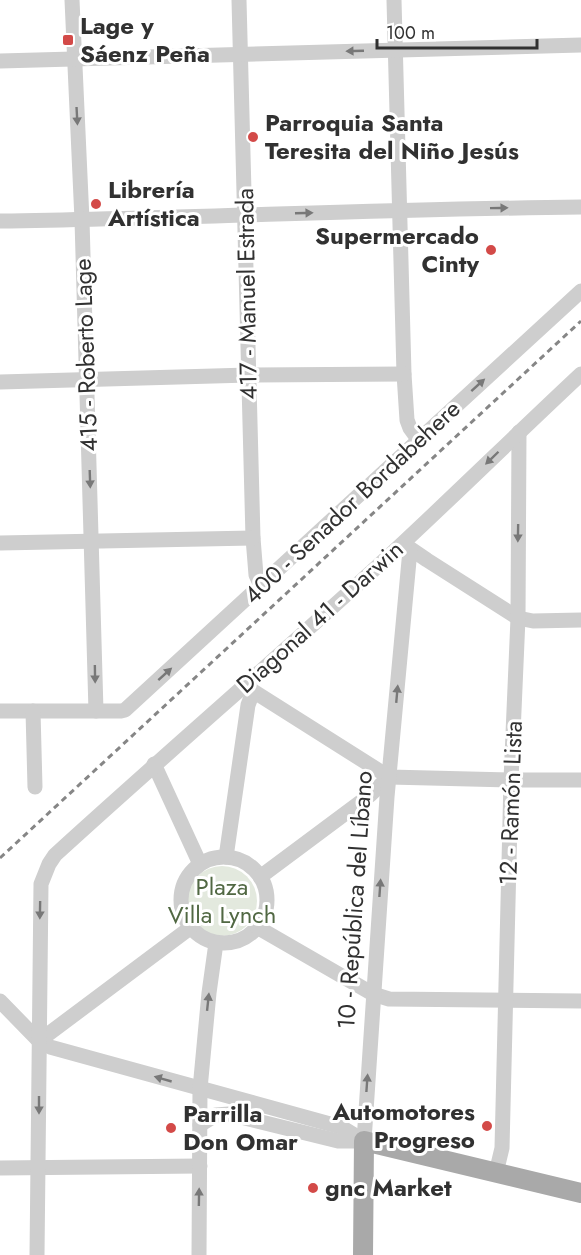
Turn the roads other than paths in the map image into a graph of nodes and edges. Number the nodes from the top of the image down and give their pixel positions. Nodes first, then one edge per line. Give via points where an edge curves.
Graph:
1 (72, 0) edge
2 (239, 0) edge
3 (394, 0) edge
4 (581, 45) edge
5 (396, 50) junction
6 (242, 55) junction
7 (74, 58) junction
8 (0, 61) edge
9 (581, 207) edge
10 (399, 209) junction
11 (245, 216) junction
12 (82, 220) junction
13 (0, 221) edge
14 (581, 291) edge
15 (404, 374) junction
16 (581, 374) edge
17 (249, 375) junction
18 (87, 380) junction
19 (0, 382) edge
20 (519, 432) junction
21 (418, 440) junction
22 (253, 538) junction
23 (92, 540) junction
24 (0, 543) edge
25 (407, 546) junction
26 (261, 586) junction
27 (518, 618) junction
28 (581, 621) edge
29 (249, 689) junction
30 (0, 711) edge
31 (33, 711) junction
32 (96, 711) junction
33 (154, 764) junction
34 (389, 777) junction
35 (511, 780) junction
36 (581, 780) edge
37 (35, 787) dead end
38 (226, 857) junction
39 (200, 864) junction
40 (260, 877) junction
41 (257, 927) junction
42 (190, 928) junction
43 (216, 943) junction
44 (373, 994) junction
45 (0, 1001) edge
46 (506, 1001) junction
47 (581, 1001) edge
48 (39, 1041) junction
49 (200, 1089) junction
50 (200, 1125) junction
51 (364, 1141) junction
52 (200, 1166) junction
53 (0, 1168) edge
54 (38, 1169) junction
55 (496, 1173) junction
56 (581, 1193) edge
57 (37, 1255) edge
58 (199, 1255) edge
59 (363, 1255) edge

1 - 7 street, 415 - Roberto Lage
2 - 6 street, 417 - Manuel Estrada
3 - 5 street
4 - 5 street
5 -> 6 street
5 - 10 street
6 - 7 street
6 - 11 street, 417 - Manuel Estrada
7 - 8 street
7 -> 12 street, 415 - Roberto Lage
10 -> 9 street
11 -> 10 street
10 - 15 street
11 - 12 street
11 - 17 street, 417 - Manuel Estrada
12 - 13 street
12 - 18 street, 415 - Roberto Lage
21 -> 14 street, 400 - Senador Bordabehere
15 - 17 street
15 - 21 street via 407,420
16 - 20 street, Diagonal 41 - Darwin
17 - 18 street
17 - 22 street, 417 - Manuel Estrada
18 - 19 street
18 -> 23 street, 415 - Roberto Lage
20 -> 25 street, Diagonal 41 - Darwin
20 -> 27 street, 12 - Ramón Lista
21 - 26 street, 400 - Senador Bordabehere
22 - 23 street
22 - 26 street, 417 - Manuel Estrada via 256,575
23 - 24 street
23 -> 32 street, 415 - Roberto Lage
25 - 27 street
25 - 29 street, Diagonal 41 - Darwin
34 -> 25 street, 10 - República del Líbano
32 -> 26 street, 400 - Senador Bordabehere via 125,710
27 - 28 street
27 - 35 street, 12 - Ramón Lista
29 - 33 street, Diagonal 41 - Darwin
29 - 34 street
29 - 38 street
30 - 31 street
31 - 32 street
31 - 37 street
33 - 39 street
33 -> 48 street, Diagonal 41 - Darwin via 49,864 41,884
34 - 35 street
34 - 40 street
44 -> 34 street, 10 - República del Líbano
35 - 36 street
35 - 46 street, 12 - Ramón Lista
38 - 39 street
38 - 40 street via 250,865
39 - 42 street via 188,875 181,893 182,913
40 - 41 street via 267,898 266,911
41 - 43 street via 241,940
41 - 44 street
42 - 43 street
42 - 48 street
49 -> 43 street
44 - 46 street via 389,999
51 -> 44 street, 10 - República del Líbano
45 - 48 street
46 - 47 street
46 - 55 street, 12 - Ramón Lista via 502,1148
49 -> 48 street
48 -> 54 street
49 - 50 street
49 - 51 street via 341,1127
50 - 51 street via 216,1115 229,1114 338,1141
50 - 52 street
51 - 55 main road
51 - 59 main road, 10 - República del Líbano
52 - 54 street
58 -> 52 street
53 - 54 street
54 - 57 street
55 - 56 main road

